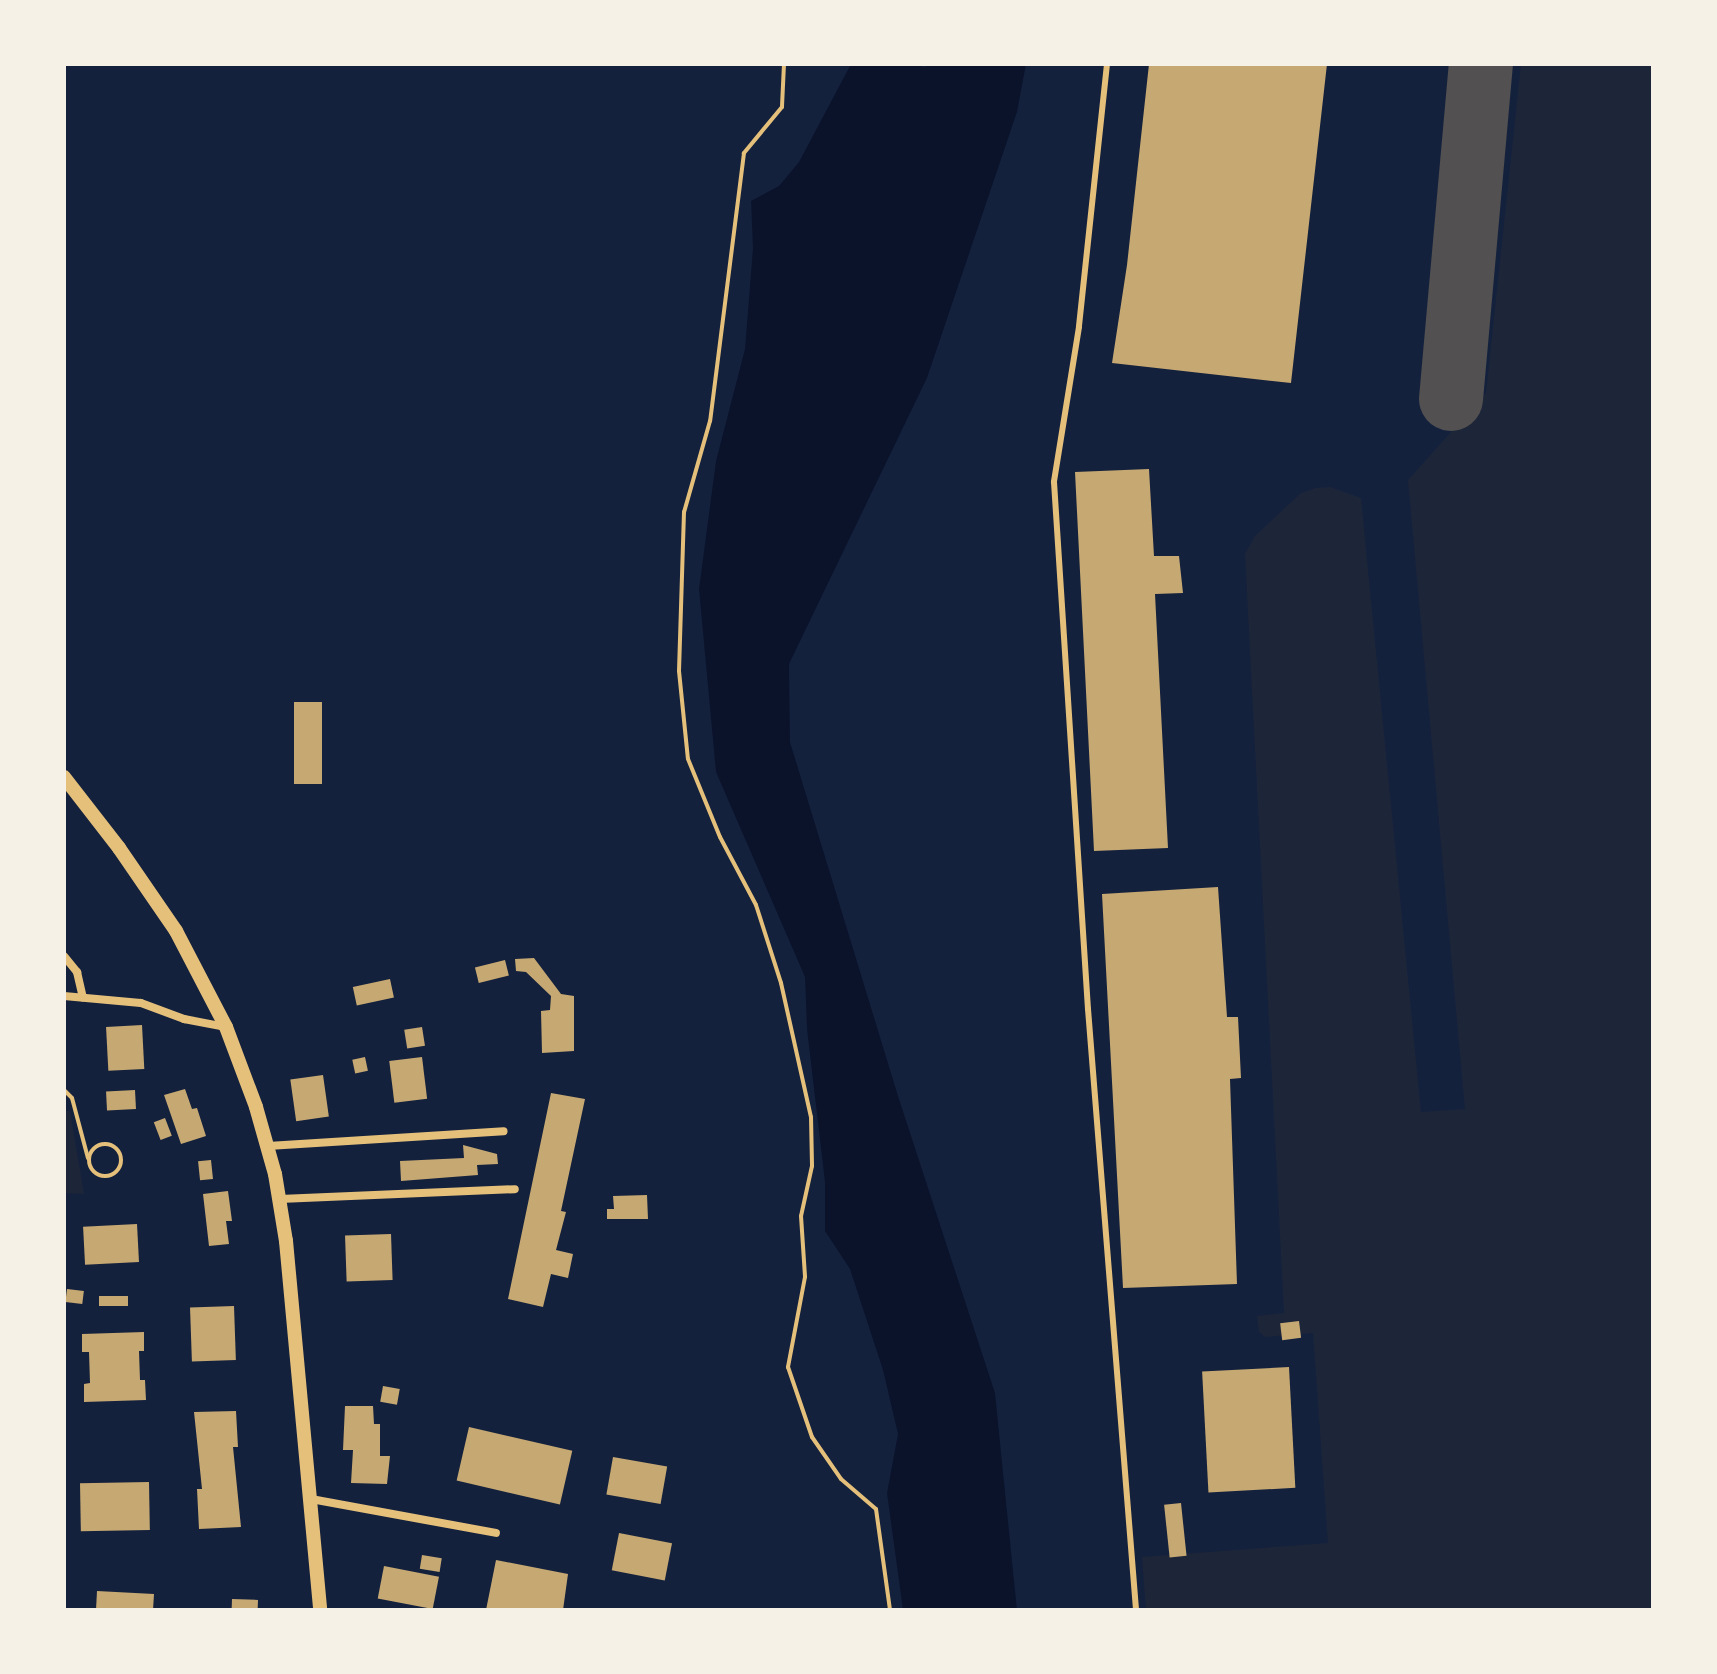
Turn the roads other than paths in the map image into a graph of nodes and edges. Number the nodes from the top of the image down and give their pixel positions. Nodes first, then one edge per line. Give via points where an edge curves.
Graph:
1 (1107, 64) edge
2 (64, 777) edge
3 (64, 956) edge
4 (64, 996) edge
5 (83, 997) junction
6 (226, 1027) junction
7 (504, 1131) dead end
8 (268, 1146) junction
9 (515, 1189) dead end
10 (280, 1199) junction
11 (311, 1499) junction
12 (496, 1533) dead end
13 (320, 1610) edge
14 (1136, 1610) edge

1 - 14 lane via 1079,327 1054,482 1109,1295
2 - 6 street via 176,931
3 - 5 street via 77,972
4 - 5 street
5 - 6 street via 141,1003
6 - 8 street
7 - 8 street
8 - 10 street
9 - 10 street
10 - 11 street
11 - 12 street
11 - 13 street

